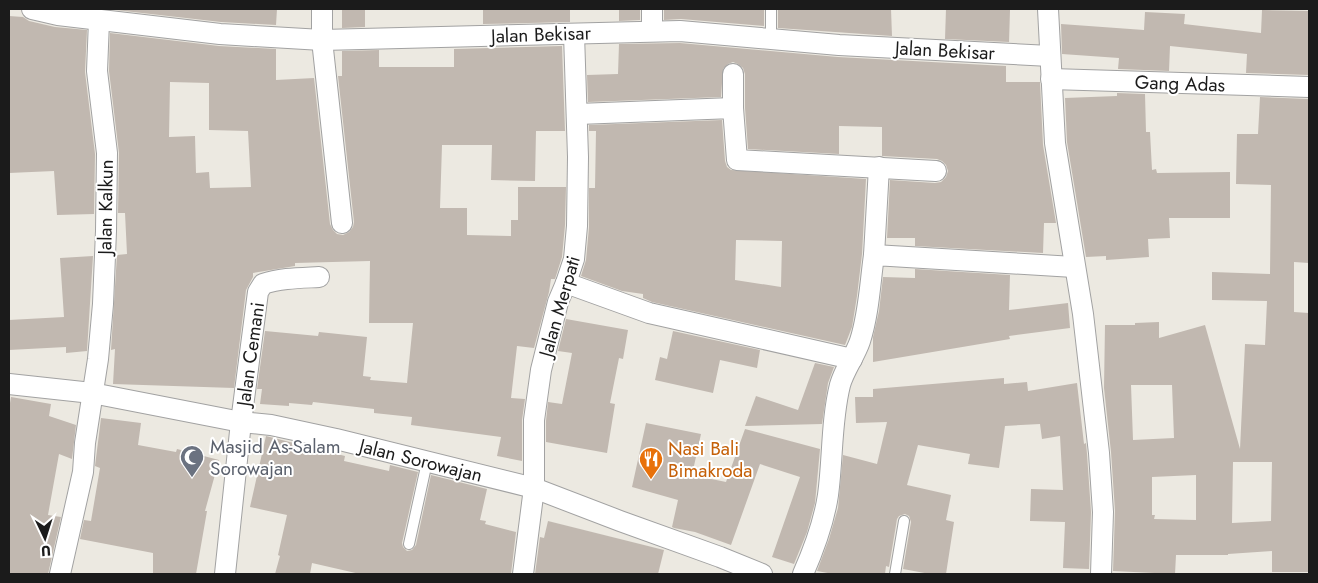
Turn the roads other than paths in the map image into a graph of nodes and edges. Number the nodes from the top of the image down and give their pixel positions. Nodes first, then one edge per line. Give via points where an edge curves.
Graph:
1 (32, 9) edge
2 (322, 9) edge
3 (652, 9) edge
4 (771, 9) edge
5 (1048, 9) edge
6 (99, 21) junction
7 (652, 31) junction
8 (574, 34) junction
9 (771, 38) junction
10 (322, 40) junction
11 (1050, 56) junction
12 (733, 74) dead end
13 (1051, 79) junction
14 (1309, 87) edge
15 (733, 108) junction
16 (578, 114) junction
17 (880, 167) junction
18 (936, 171) dead end
19 (342, 223) dead end
20 (874, 254) junction
21 (1074, 267) junction
22 (319, 277) dead end
23 (566, 283) junction
24 (852, 359) junction
25 (9, 384) edge
26 (92, 393) junction
27 (241, 422) junction
28 (427, 462) junction
29 (534, 488) junction
30 (904, 521) dead end
31 (409, 544) dead end
32 (60, 574) edge
33 (225, 574) edge
34 (523, 574) edge
35 (762, 574) edge
36 (803, 574) edge
37 (895, 574) edge
38 (1101, 574) edge

1 - 6 street, Jalan Bekisar
2 - 10 street
3 - 7 street
4 - 9 lane
5 - 11 street
6 - 10 street, Jalan Bekisar via 220,34
6 - 26 street, Jalan Kalkun via 97,72 107,153 106,231 98,359
7 - 8 street, Jalan Bekisar
7 - 9 street, Jalan Bekisar
8 - 10 street, Jalan Bekisar
8 - 16 street, Jalan Merpati
9 - 11 street, Jalan Bekisar via 840,46
10 - 19 street
11 - 13 street
12 - 15 street
13 - 14 street, Gang Adas
13 - 21 street via 1055,143
15 - 16 street
15 - 17 street via 737,163
16 - 23 street, Jalan Merpati via 577,226 574,259
17 - 18 street
17 - 20 street
20 - 21 street
20 - 24 street via 867,309
21 - 38 street via 1099,454 1103,512
22 - 27 street, Jalan Cemani via 263,284 258,292
23 - 24 street via 649,313
23 - 29 street, Jalan Merpati via 541,370 534,420
24 - 36 street via 840,385 823,519
25 - 26 street, Jalan Sorowajan
26 - 27 street, Jalan Sorowajan
26 - 32 street, Jalan Kalkun via 83,472
27 - 28 street, Jalan Sorowajan via 280,427
27 - 33 street
28 - 29 street, Jalan Sorowajan
28 - 31 lane
29 - 34 street, Jalan Merpati
29 - 35 street, Jalan Sorowajan
30 - 37 lane

